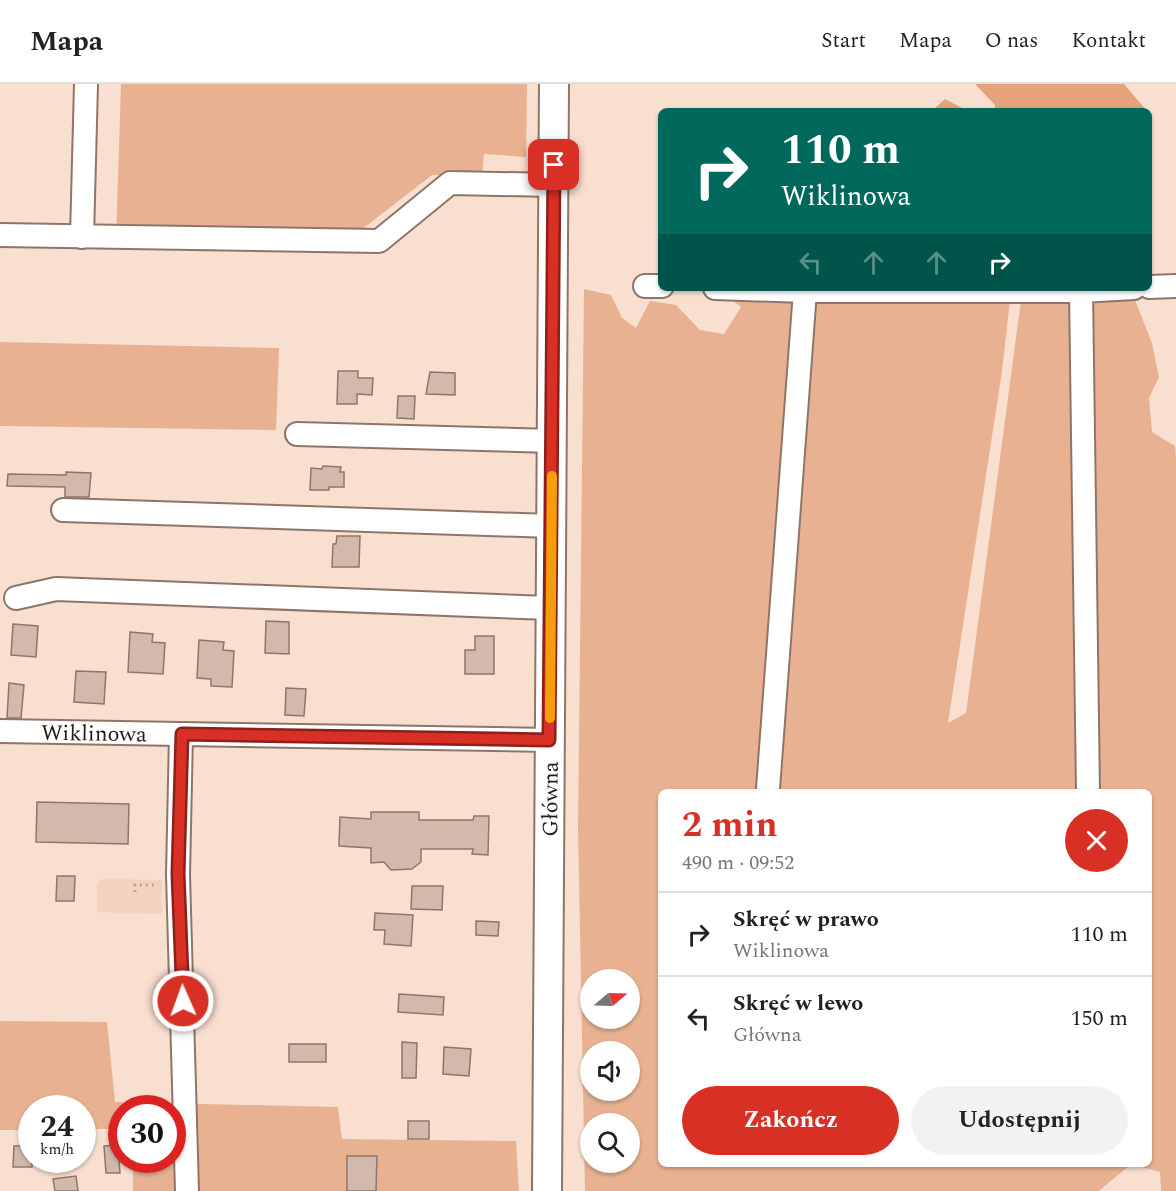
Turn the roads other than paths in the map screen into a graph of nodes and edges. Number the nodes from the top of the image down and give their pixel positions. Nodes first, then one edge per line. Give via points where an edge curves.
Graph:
1 (86, 84) edge
2 (554, 84) edge
3 (554, 185) junction
4 (0, 235) edge
5 (82, 237) junction
6 (1176, 286) edge
7 (1152, 287) edge
8 (805, 291) joint
9 (1081, 291) joint
10 (297, 434) dead end
11 (553, 441) junction
12 (63, 510) dead end
13 (551, 526) junction
14 (16, 598) dead end
15 (550, 608) junction
16 (0, 731) edge
17 (182, 734) junction
18 (549, 740) junction
19 (768, 789) dead end
20 (1088, 789) edge
21 (187, 1191) edge
22 (547, 1191) edge

1 - 5 street
2 - 3 main road, Główna
3 - 5 street via 450,183 379,241
3 - 11 main road, Główna
4 - 5 street
6 - 7 street
8 - 9 street
8 - 19 street
9 - 20 street
10 - 11 street
11 - 13 main road, Główna
12 - 13 street
13 - 15 main road, Główna
14 - 15 street via 56,590
15 - 18 main road, Główna
16 - 17 street, Wiklinowa
17 - 18 street, Wiklinowa
17 - 21 street via 178,874
18 - 22 main road, Główna

